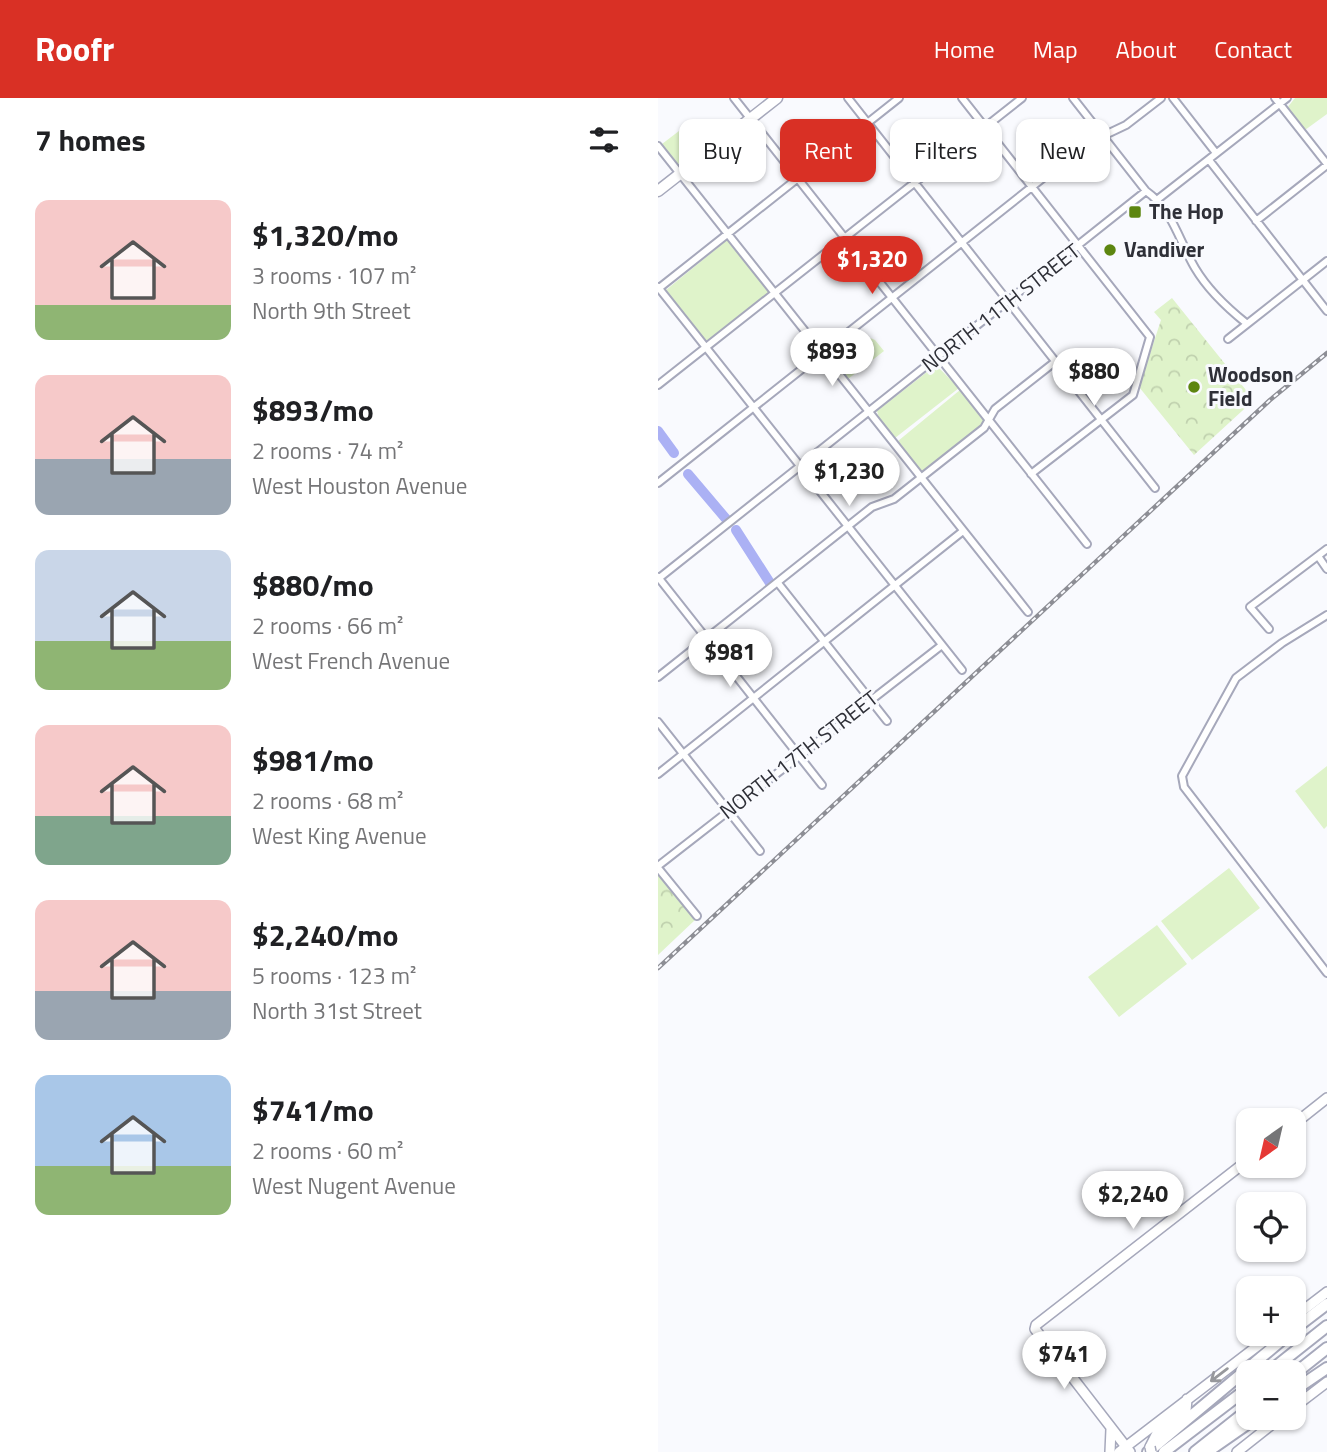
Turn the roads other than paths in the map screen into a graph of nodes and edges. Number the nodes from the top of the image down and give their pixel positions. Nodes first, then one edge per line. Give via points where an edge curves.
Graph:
1 (734, 98) edge
2 (777, 98) edge
3 (848, 98) edge
4 (899, 98) edge
5 (961, 98) edge
6 (1022, 98) edge
7 (1073, 98) edge
8 (1160, 98) edge
9 (1173, 98) edge
10 (1287, 98) edge
11 (1278, 101) edge
12 (750, 119) edge
13 (752, 119) edge
14 (865, 119) edge
15 (873, 119) edge
16 (978, 119) edge
17 (995, 119) edge
18 (1089, 119) edge
19 (876, 133) edge
20 (1110, 133) edge
21 (766, 139) edge
22 (658, 146) edge
23 (1110, 147) edge
24 (1002, 148) edge
25 (1216, 153) junction
26 (780, 157) edge
27 (1209, 159) junction
28 (1327, 164) edge
29 (679, 173) edge
30 (679, 175) edge
31 (687, 182) edge
32 (792, 182) edge
33 (800, 182) edge
34 (1039, 182) edge
35 (916, 183) junction
36 (1033, 187) junction
37 (658, 191) edge
38 (1146, 191) junction
39 (1158, 199) junction
40 (1256, 221) junction
41 (728, 233) junction
42 (843, 238) junction
43 (963, 242) junction
44 (1079, 246) junction
45 (1327, 261) edge
46 (1303, 280) junction
47 (658, 288) edge
48 (775, 293) junction
49 (891, 298) junction
50 (1009, 302) junction
51 (1327, 311) edge
52 (1246, 323) junction
53 (1228, 339) dead end
54 (705, 348) junction
55 (822, 354) junction
56 (939, 357) junction
57 (1056, 361) junction
58 (658, 385) edge
59 (753, 408) junction
60 (869, 413) junction
61 (1101, 419) junction
62 (988, 420) junction
63 (801, 467) junction
64 (1031, 474) junction
65 (922, 478) junction
66 (658, 483) edge
67 (1154, 488) dead end
68 (848, 526) junction
69 (963, 531) junction
70 (1087, 544) dead end
71 (1327, 549) edge
72 (1318, 556) junction
73 (1327, 569) edge
74 (658, 578) edge
75 (778, 583) junction
76 (895, 585) junction
77 (1028, 612) dead end
78 (1327, 615) edge
79 (1269, 629) dead end
80 (706, 638) junction
81 (824, 642) junction
82 (942, 645) junction
83 (962, 670) dead end
84 (658, 677) edge
85 (754, 697) junction
86 (870, 699) junction
87 (887, 721) dead end
88 (658, 722) edge
89 (683, 754) junction
90 (799, 755) junction
91 (658, 774) edge
92 (822, 785) dead end
93 (728, 811) junction
94 (760, 851) dead end
95 (658, 867) edge
96 (697, 916) dead end
97 (1327, 973) edge
98 (1327, 1098) edge
99 (1306, 1115) edge
100 (1236, 1169) edge
101 (1327, 1292) edge
102 (1327, 1304) edge
103 (1306, 1308) edge
104 (1306, 1320) edge
105 (1327, 1326) edge
106 (1257, 1346) edge
107 (1275, 1346) edge
108 (1327, 1348) edge
109 (1284, 1360) edge
110 (1306, 1365) edge
111 (1327, 1368) edge
112 (1306, 1382) edge
113 (1327, 1382) edge
114 (1236, 1397) edge
115 (1187, 1398) junction
116 (1306, 1398) edge
117 (1236, 1420) edge
118 (1112, 1430) junction
119 (1239, 1430) edge
120 (1265, 1430) edge
121 (1145, 1432) junction
122 (1125, 1450) edge
123 (1150, 1450) edge
124 (1110, 1452) edge
125 (1164, 1452) edge
126 (1195, 1452) edge
127 (1207, 1452) edge
128 (1237, 1452) edge

1 - 12 street
2 - 13 main road
3 - 14 street
4 - 15 street
5 - 16 street
6 - 17 street
7 - 18 street
8 - 20 street
9 - 25 street
10 - 11 street
11 - 25 street
11 - 28 street
19 - 35 street
21 - 26 street
22 - 29 street
23 - 38 street
24 - 36 street
25 - 27 street
27 - 39 street
27 - 40 street
28 - 40 street
30 - 37 main road
31 - 41 street
32 - 41 street
33 - 42 street
34 - 36 street
35 - 42 street
35 - 43 street
36 - 43 street
36 - 44 street
38 - 39 street
38 - 44 street, NORTH 11TH STREET
39 - 52 street via 1202,280
40 - 46 street
41 - 47 street
41 - 48 street
42 - 48 street
42 - 49 street
43 - 49 street
43 - 50 street
44 - 50 street, NORTH 11TH STREET
44 - 61 street via 1150,337 1132,395
45 - 46 street
46 - 51 street
46 - 52 street
47 - 54 street
48 - 54 street
48 - 55 street
49 - 55 street
49 - 56 street
50 - 56 street, NORTH 11TH STREET
50 - 57 street
52 - 53 street
54 - 58 street
54 - 59 street
55 - 59 street
55 - 60 street
56 - 60 street, NORTH 11TH STREET
56 - 62 street
57 - 61 street
57 - 62 street via 995,409
59 - 63 street
59 - 66 street
60 - 63 street, NORTH 11TH STREET
60 - 65 street
61 - 64 street
61 - 67 street
62 - 64 street
62 - 65 street
63 - 68 street
63 - 74 street, NORTH 11TH STREET
64 - 70 street
65 - 68 street
65 - 69 street
68 - 75 street
68 - 76 street
69 - 76 street
69 - 77 street
71 - 72 street
72 - 73 street
72 - 79 street via 1250,607
74 - 80 street
75 - 80 street
75 - 81 street
76 - 81 street
76 - 82 street
78 - 97 street via 1236,678 1182,776 1184,787
80 - 84 street
80 - 85 street
81 - 85 street
81 - 86 street
82 - 83 street
82 - 86 street, NORTH 17TH STREET
85 - 89 street
85 - 90 street
86 - 87 street
86 - 90 street, NORTH 17TH STREET
88 - 89 street
89 - 91 street
89 - 93 street
90 - 92 street
90 - 93 street, NORTH 17TH STREET
93 - 94 street
93 - 95 street, NORTH 17TH STREET
95 - 96 street
98 - 99 street
100 - 118 street via 1036,1325
101 - 103 street
102 - 104 highway
105 - 109 highway
106 -> 115 street
107 - 123 highway
108 - 110 highway
111 - 112 highway
113 - 116 street
114 - 125 highway
115 - 121 street
115 - 123 street via 1186,1411 1156,1435
117 - 126 highway
118 - 121 street via 1135,1435
118 - 122 street
118 - 124 street
119 - 127 highway
120 - 128 street
121 - 122 street

